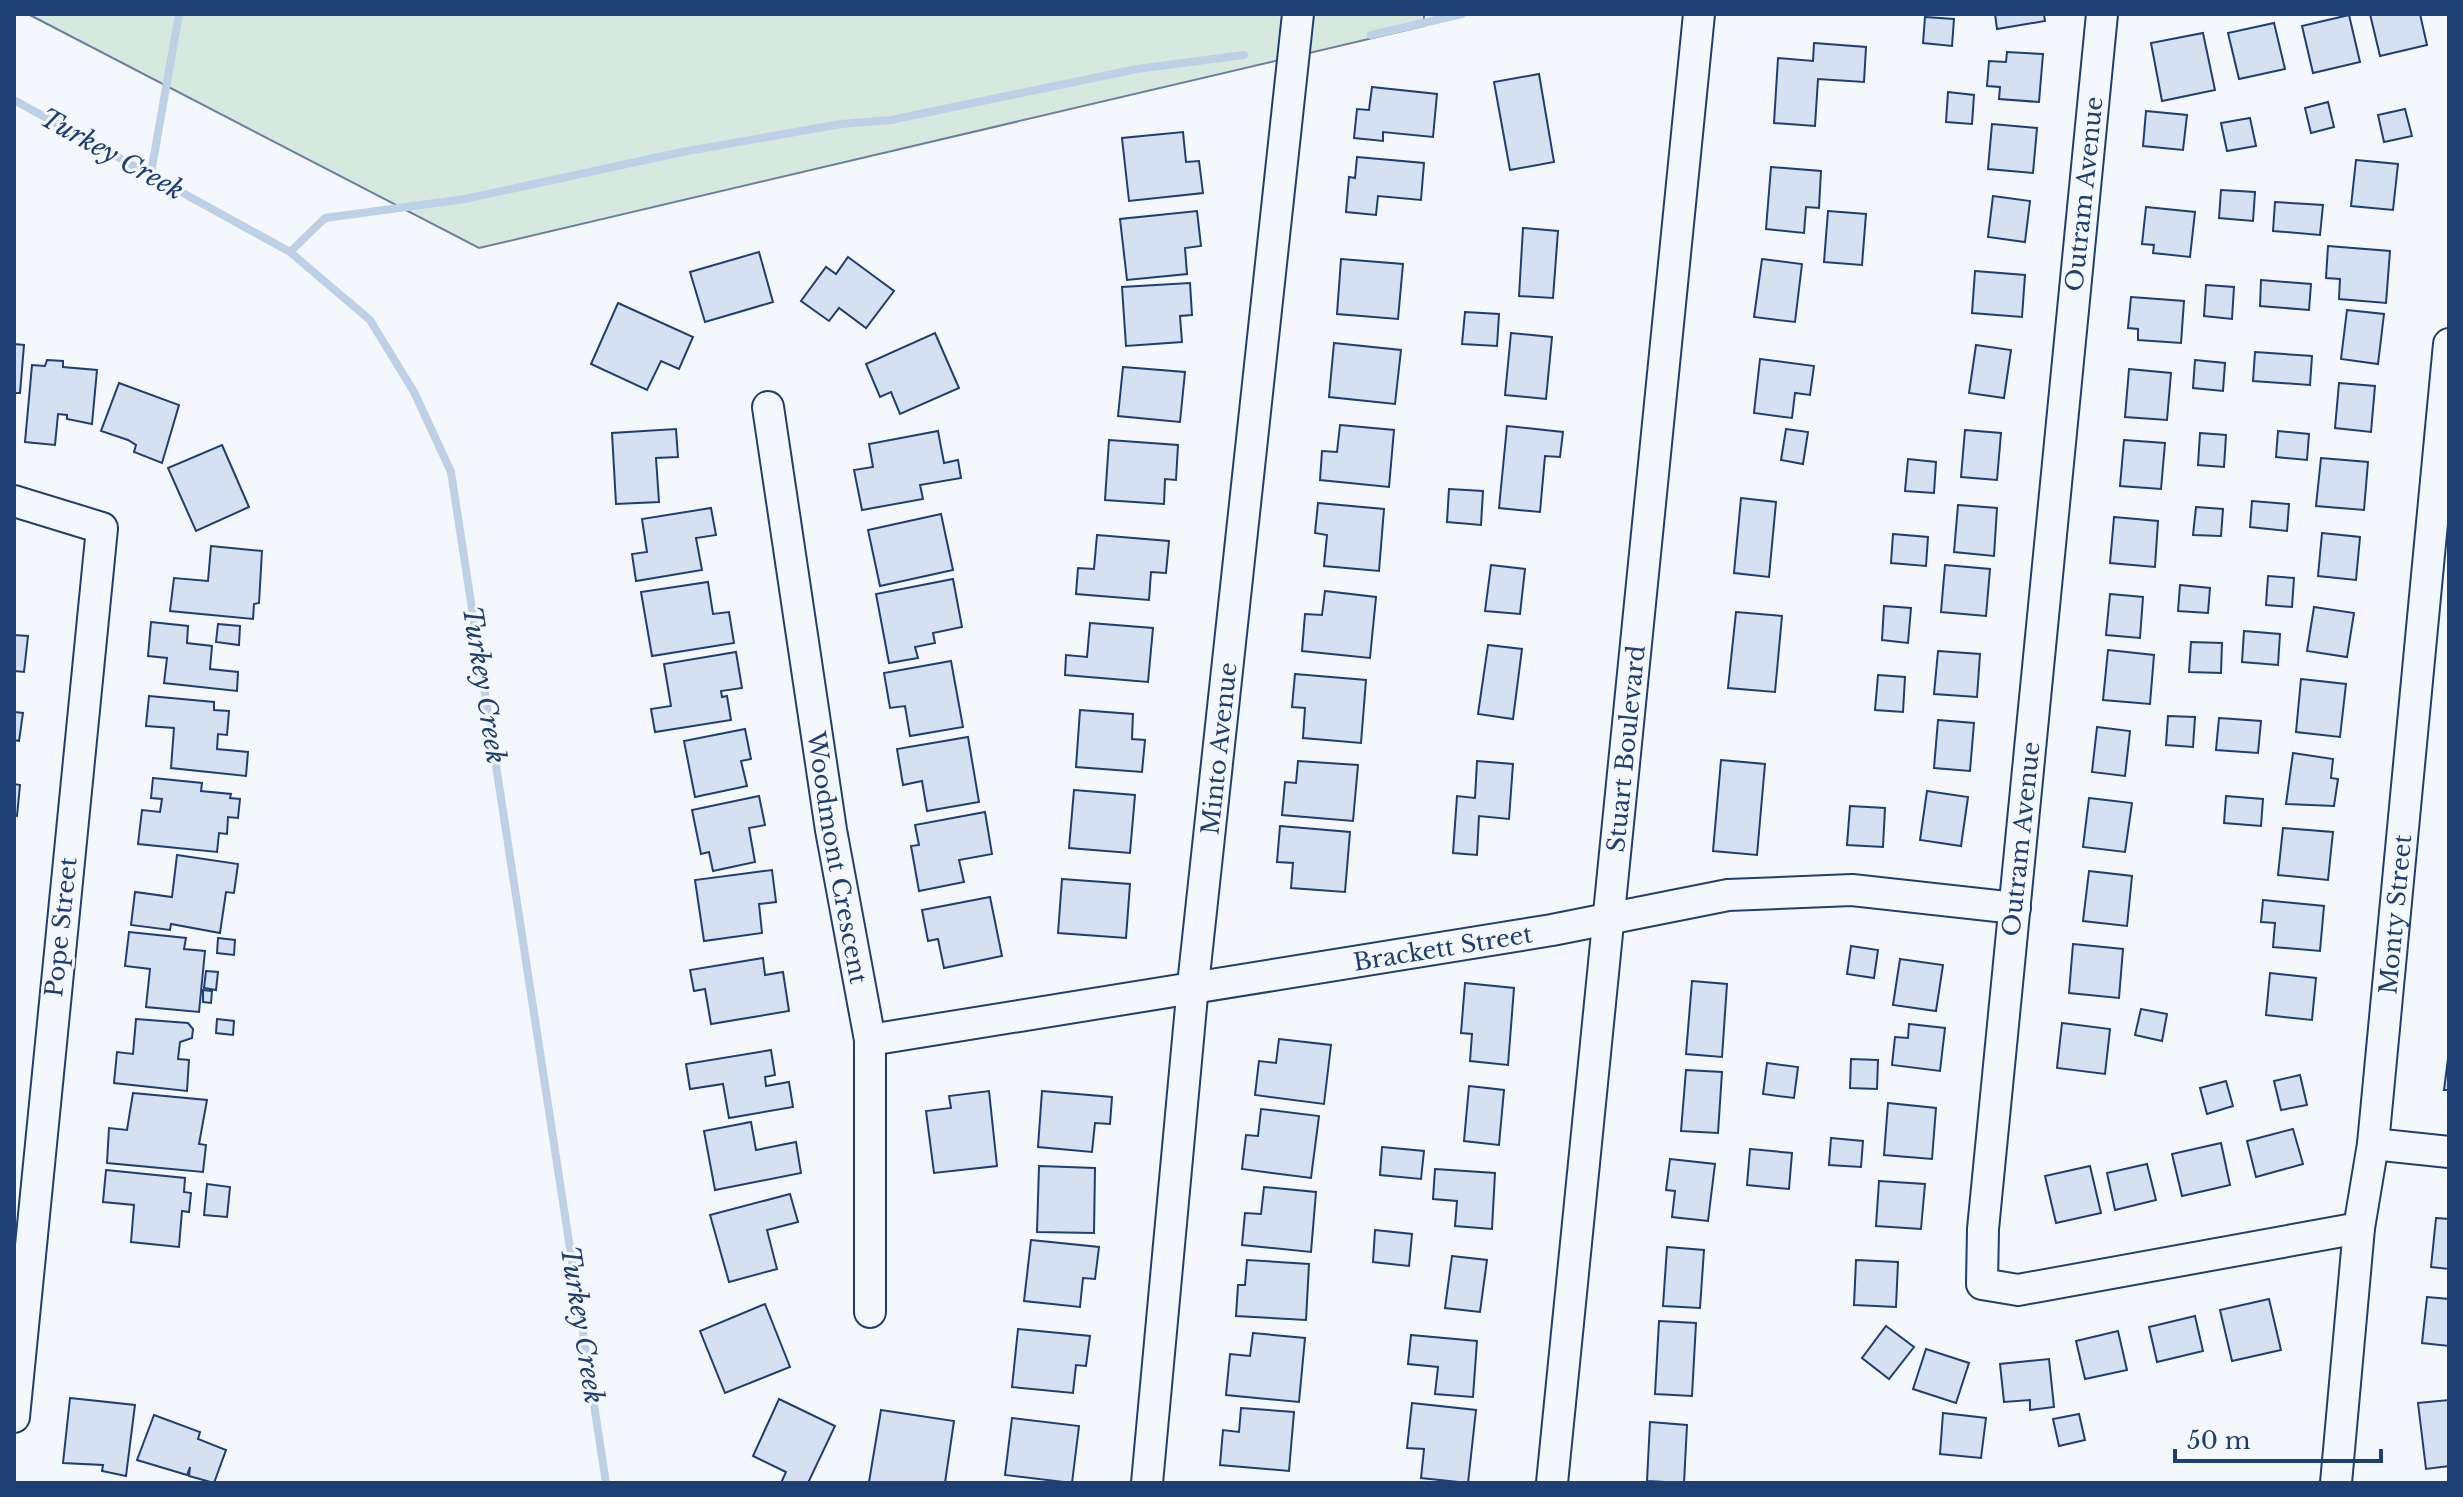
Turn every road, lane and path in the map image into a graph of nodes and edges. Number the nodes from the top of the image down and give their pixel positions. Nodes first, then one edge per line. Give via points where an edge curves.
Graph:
1 (1298, 14) edge
2 (1699, 14) edge
3 (2102, 14) edge
4 (2449, 344) edge
5 (768, 407) dead end
6 (14, 501) edge
7 (2015, 908) junction
8 (1606, 919) junction
9 (1193, 985) junction
10 (870, 1040) junction
11 (2373, 1144) junction
12 (2449, 1152) edge
13 (2359, 1228) junction
14 (20, 1279) edge
15 (870, 1312) dead end
16 (14, 1417) edge
17 (1147, 1483) edge
18 (1552, 1483) edge
19 (2336, 1483) edge

1 - 9 street, Minto Avenue
2 - 8 street, Stuart Boulevard
3 - 7 street, Outram Avenue
4 - 11 street, Monty Street
5 - 10 street, Woodmont Crescent via 831,830
6 - 14 street, Pope Street via 102,528
7 - 8 street, Brackett Street via 1852,890 1728,895
7 - 13 street, Outram Avenue via 1982,1284 2018,1290
8 - 9 street, Brackett Street
8 - 18 street, Stuart Boulevard
9 - 10 street, Brackett Street
9 - 17 street, Minto Avenue
10 - 15 street, Woodmont Crescent
11 - 12 street
11 - 13 street, Monty Street
13 - 19 street, Monty Street
14 - 16 street, Pope Street

